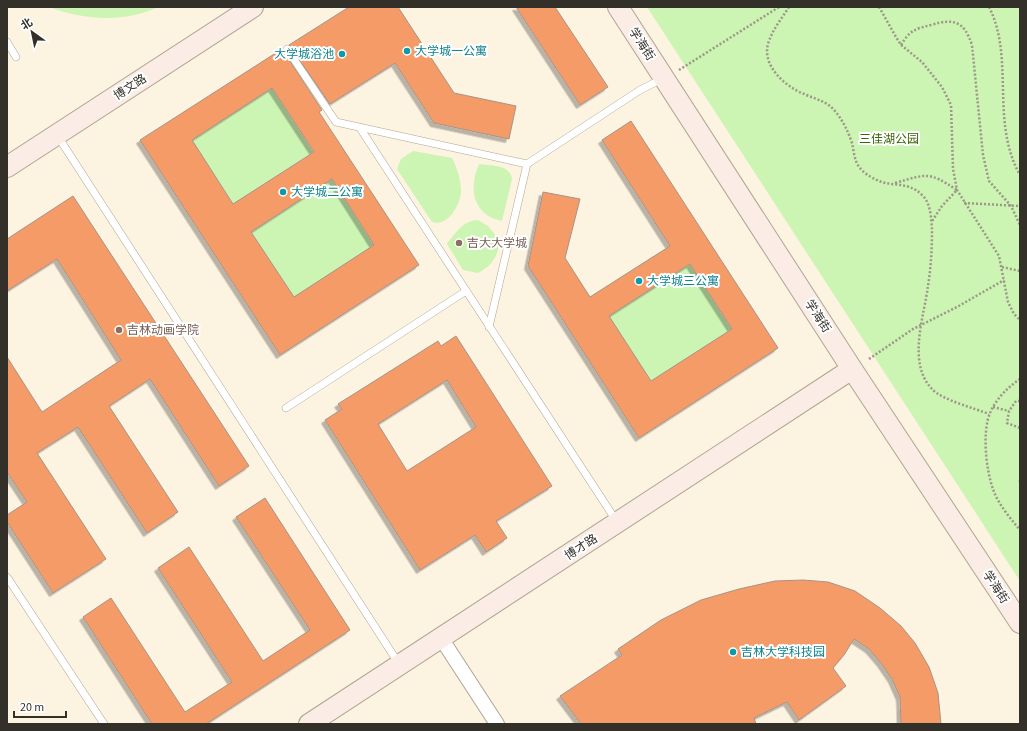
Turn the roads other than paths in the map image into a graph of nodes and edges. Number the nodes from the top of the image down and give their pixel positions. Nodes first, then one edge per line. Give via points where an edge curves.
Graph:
1 (252, 7) edge
2 (618, 7) edge
3 (7, 42) edge
4 (287, 48) dead end
5 (16, 57) dead end
6 (664, 78) junction
7 (360, 128) junction
8 (57, 135) junction
9 (527, 164) junction
10 (7, 167) edge
11 (466, 291) junction
12 (489, 327) junction
13 (860, 364) junction
14 (286, 408) dead end
15 (617, 523) junction
16 (7, 577) edge
17 (1020, 623) edge
18 (441, 638) junction
19 (400, 665) junction
20 (104, 724) edge
21 (309, 724) edge
22 (497, 724) edge

1 - 8 street, 博文路
2 - 6 street, 学海街
3 - 5 lane
4 - 7 lane via 336,122
6 - 9 lane via 640,90
6 - 13 street, 学海街
7 - 9 lane
7 - 11 lane
8 - 10 street, 博文路
8 - 19 lane
9 - 12 lane
11 - 12 lane
11 - 14 lane
12 - 15 lane
13 - 15 street, 博才路
13 - 17 street, 学海街
15 - 18 street, 博才路
16 - 20 lane
18 - 19 street, 博才路
18 - 22 street
19 - 21 street, 博才路

